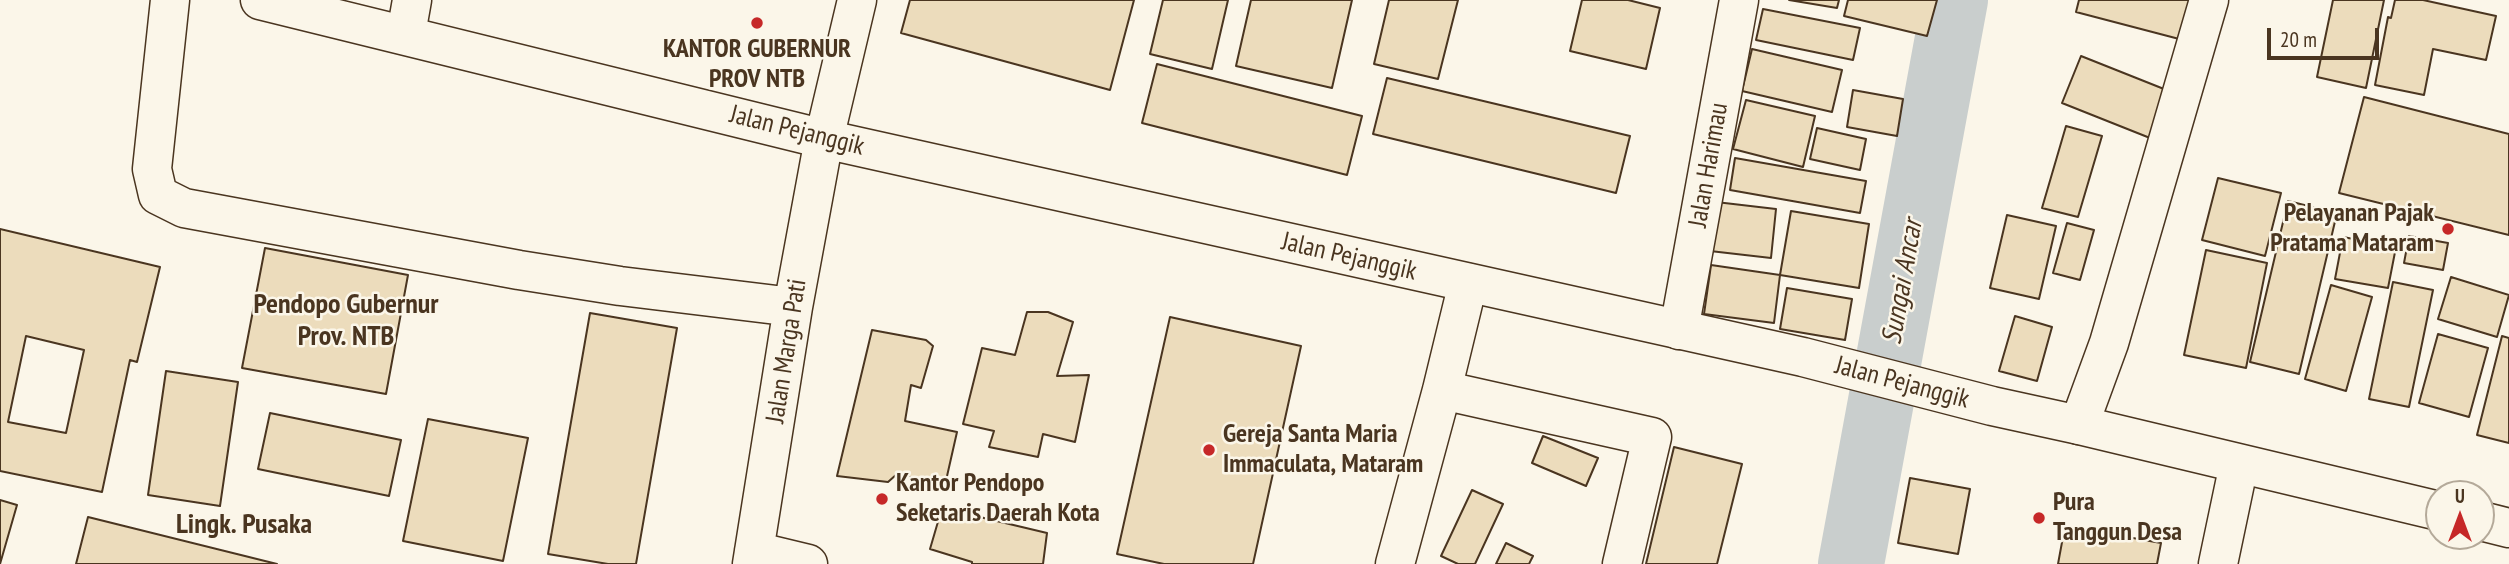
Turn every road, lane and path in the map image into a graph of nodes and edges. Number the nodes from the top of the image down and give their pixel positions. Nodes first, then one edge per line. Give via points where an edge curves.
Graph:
1 (170, 0) edge
2 (260, 0) edge
3 (857, 0) edge
4 (1739, 0) edge
5 (2209, 0) edge
6 (409, 17) edge
7 (824, 139) junction
8 (1468, 283) junction
9 (793, 307) junction
10 (1679, 330) junction
11 (1442, 390) junction
12 (2079, 425) junction
13 (2239, 464) junction
14 (2425, 508) edge
15 (753, 558) edge
16 (808, 564) edge
17 (1395, 564) edge
18 (1622, 564) edge
19 (2218, 564) edge

1 - 9 main road via 152,169 158,194 184,208 519,270
2 - 6 main road, Jalan Pejanggik
3 - 7 main road, Jalan Marga Pati
4 - 10 main road, Jalan Harimau
5 - 12 main road via 2109,344
6 - 7 main road, Jalan Pejanggik
7 - 8 main road, Jalan Pejanggik
7 - 9 main road, Jalan Marga Pati
8 - 10 main road, Jalan Pejanggik
8 - 11 main road
9 - 15 main road, Jalan Marga Pati
10 - 12 main road, Jalan Pejanggik
11 - 17 main road
11 - 18 main road via 1652,437
12 - 13 main road, Jalan Pejanggik
13 - 14 main road, Jalan Pejanggik
13 - 19 main road
15 - 16 main road

